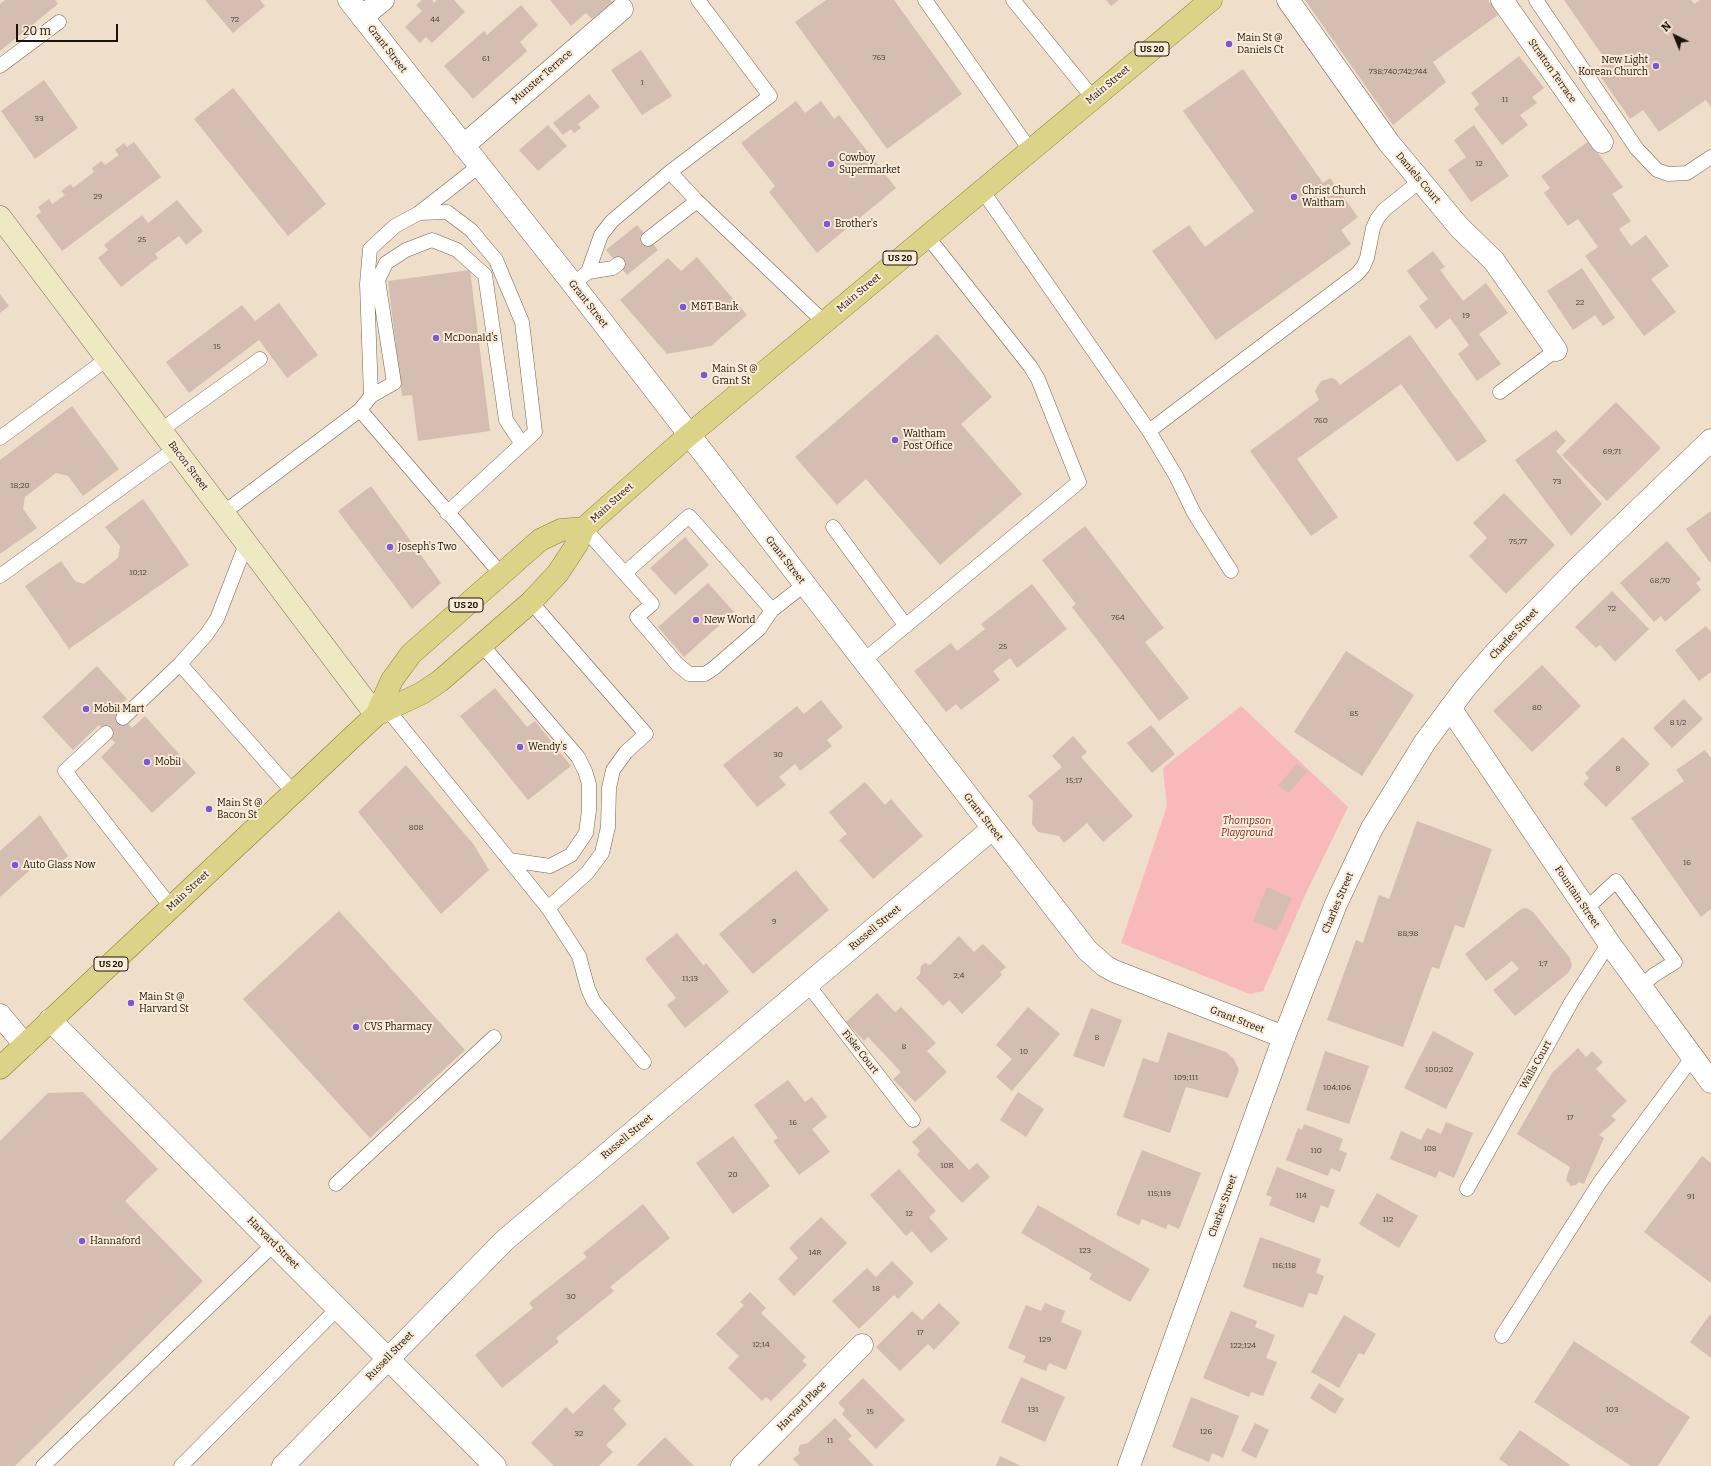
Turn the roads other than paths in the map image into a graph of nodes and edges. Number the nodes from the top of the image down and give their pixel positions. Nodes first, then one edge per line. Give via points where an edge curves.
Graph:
1 (383, 0) edge
2 (698, 0) edge
3 (924, 0) edge
4 (1012, 0) edge
5 (1211, 0) edge
6 (1288, 0) edge
7 (1502, 0) edge
8 (1536, 0) edge
9 (356, 8) edge
10 (622, 9) dead end
11 (60, 22) dead end
12 (0, 66) edge
13 (1093, 98) junction
14 (1602, 142) dead end
15 (463, 146) junction
16 (1030, 150) junction
17 (1711, 157) edge
18 (479, 166) junction
19 (670, 172) junction
20 (1420, 181) junction
21 (982, 190) junction
22 (697, 201) junction
23 (419, 213) junction
24 (0, 217) edge
25 (927, 236) junction
26 (648, 239) dead end
27 (618, 264) dead end
28 (580, 278) junction
29 (824, 322) junction
30 (1556, 350) joint
31 (107, 359) junction
32 (260, 359) dead end
33 (1500, 392) dead end
34 (371, 396) junction
35 (360, 410) junction
36 (161, 430) junction
37 (1149, 432) junction
38 (689, 435) junction
39 (0, 438) edge
40 (1711, 440) edge
41 (522, 444) junction
42 (175, 449) junction
43 (223, 513) junction
44 (447, 513) junction
45 (833, 527) dead end
46 (584, 528) junction
47 (246, 544) junction
48 (1231, 571) dead end
49 (625, 573) junction
50 (501, 574) junction
51 (0, 576) edge
52 (804, 585) junction
53 (531, 602) junction
54 (772, 610) junction
55 (906, 626) junction
56 (482, 645) junction
57 (863, 661) junction
58 (180, 664) junction
59 (1450, 708) junction
60 (381, 712) junction
61 (123, 718) dead end
62 (106, 733) dead end
63 (293, 792) junction
64 (992, 829) junction
65 (509, 860) junction
66 (171, 907) junction
67 (548, 908) junction
68 (1586, 910) junction
69 (1609, 943) junction
70 (808, 985) junction
71 (1640, 987) junction
72 (0, 1016) edge
73 (50, 1020) junction
74 (494, 1037) dead end
75 (1284, 1037) junction
76 (24, 1045) junction
77 (1692, 1058) junction
78 (644, 1062) dead end
79 (0, 1068) edge
80 (1711, 1082) edge
81 (913, 1120) dead end
82 (336, 1184) dead end
83 (1468, 1189) dead end
84 (274, 1244) junction
85 (338, 1308) junction
86 (1502, 1336) dead end
87 (862, 1345) dead end
88 (388, 1358) junction
89 (1130, 1465) edge
90 (43, 1466) edge
91 (181, 1466) edge
92 (283, 1466) edge
93 (495, 1466) edge
94 (742, 1466) edge

1 - 9 street
2 - 19 lane via 770,96
3 - 16 lane
4 - 13 lane
5 - 13 main road, Main Street / US 20
6 - 20 street, Daniels Court via 1380,131
7 - 14 street, Stratton Terrace
8 - 17 lane via 1637,149 1657,170 1668,174 1687,173
9 - 15 street, Grant Street
10 - 15 street, Munster Terrace
11 - 12 lane
13 - 16 main road, Main Street / US 20
15 - 18 street, Grant Street
16 - 21 main road, Main Street / US 20
18 - 23 lane
18 - 28 street, Grant Street
19 - 22 lane
19 - 28 lane via 612,221 601,235
20 - 30 street, Daniels Court via 1494,261
20 - 37 lane via 1384,210 1377,219 1367,258 1357,274
21 - 25 main road, Main Street / US 20
21 - 37 lane
22 - 26 lane
22 - 29 lane
23 - 34 lane via 395,226 370,248 367,284
23 - 41 lane via 447,212 471,230 496,260 522,322 535,432
24 - 31 main road, Bacon Street
25 - 29 main road, Main Street / US 20
25 - 55 lane via 1030,366 1038,379 1079,482
27 - 28 lane via 613,268
28 - 38 street, Grant Street
29 - 38 main road, Main Street / US 20
30 - 33 lane
31 - 36 main road, Bacon Street
31 - 39 lane
32 - 36 lane
34 - 35 lane
34 - 41 lane via 394,383 378,280 386,263 406,250 432,240 457,250 485,275 506,420
35 - 43 lane
35 - 44 lane
36 - 42 main road, Bacon Street
37 - 48 lane via 1176,476 1197,518
38 - 46 main road, Main Street / US 20
38 - 52 street, Grant Street
40 - 59 street, Charles Street via 1530,615
41 - 44 lane
42 - 43 main road, Bacon Street
42 - 51 lane
43 - 47 main road, Bacon Street
44 - 50 lane
45 - 55 lane
46 - 49 lane
46 - 50 main road, Main Street / US 20 via 562,530 540,540
46 - 53 main road, Main Street / US 20 via 558,573
47 - 58 lane via 217,619
47 - 60 main road, Bacon Street
49 - 54 lane via 689,516
49 - 54 lane via 652,604 637,618 689,674 705,674 714,668 759,629
50 - 60 main road, Main Street / US 20 via 404,660 392,680
52 - 54 lane
52 - 57 street, Grant Street
53 - 56 main road, Main Street / US 20
53 - 67 lane via 646,734 626,752 613,770 608,788 608,827 602,853 587,873
55 - 57 lane
56 - 60 main road, Main Street / US 20 via 422,693
56 - 65 lane via 578,757 589,784 586,833 571,855 550,866
57 - 64 street, Grant Street
58 - 61 lane
58 - 63 lane
59 - 68 street, Fountain Street
59 - 75 street, Charles Street via 1421,747 1372,828 1336,904
60 - 63 main road, Main Street / US 20
60 - 65 lane
62 - 66 lane via 65,771
63 - 66 main road, Main Street / US 20
64 - 70 street, Russell Street
64 - 75 street, Grant Street via 1087,950 1105,966
65 - 67 lane
66 - 73 main road, Main Street / US 20
67 - 78 lane via 579,956 594,1002
68 - 69 street, Fountain Street
68 - 71 lane via 1616,881 1675,962 1654,974
69 - 71 street, Fountain Street
69 - 83 lane, Walls Court via 1572,1001
70 - 81 lane, Fiske Court
70 - 88 street, Russell Street via 505,1240
71 - 77 street, Fountain Street
72 - 76 street
73 - 76 main road, Main Street / US 20
73 - 84 street, Harvard Street
74 - 82 lane
75 - 89 street, Charles Street
76 - 79 main road, Main Street / US 20
77 - 80 street, Fountain Street
77 - 86 lane via 1600,1182
84 - 85 street, Harvard Street
84 - 90 lane
85 - 88 street, Harvard Street
85 - 91 lane
87 - 94 street, Harvard Place
88 - 92 street, Russell Street
88 - 93 street, Harvard Street

